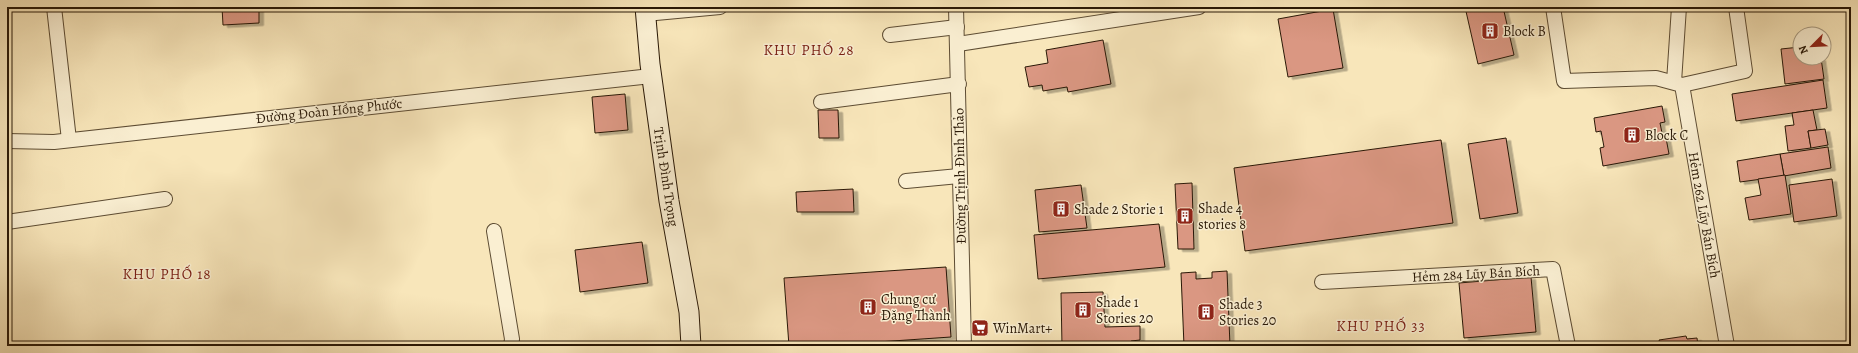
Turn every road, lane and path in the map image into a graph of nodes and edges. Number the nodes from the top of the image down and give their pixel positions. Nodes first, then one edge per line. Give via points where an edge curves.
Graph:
1 (54, 7) edge
2 (720, 7) edge
3 (956, 7) edge
4 (1199, 7) edge
5 (1553, 7) edge
6 (1678, 7) edge
7 (1736, 7) edge
8 (645, 10) edge
9 (957, 27) junction
10 (890, 35) dead end
11 (958, 44) junction
12 (651, 76) junction
13 (1678, 83) junction
14 (959, 84) junction
15 (821, 102) dead end
16 (69, 140) junction
17 (7, 141) edge
18 (959, 176) junction
19 (906, 181) dead end
20 (164, 199) dead end
21 (7, 222) edge
22 (494, 231) dead end
23 (1322, 282) dead end
24 (511, 346) edge
25 (691, 346) edge
26 (964, 346) edge
27 (1568, 346) edge
28 (1727, 346) edge

1 - 16 street
2 - 8 street
3 - 9 street, Đường Trịnh Đình Thảo
4 - 11 street
5 - 13 street via 1564,81 1656,78
6 - 13 street, Hẻm 262 Lũy Bán Bích
7 - 13 street via 1745,71
8 - 12 street, Trịnh Đình Trọng
9 - 10 street
9 - 11 street, Đường Trịnh Đình Thảo
11 - 14 street, Đường Trịnh Đình Thảo
12 - 16 street, Đường Đoàn Hồng Phước
12 - 25 street, Trịnh Đình Trọng via 669,201 689,312
13 - 28 street, Hẻm 262 Lũy Bán Bích
14 - 15 street
14 - 18 street, Đường Trịnh Đình Thảo
16 - 17 street, Đường Đoàn Hồng Phước
18 - 19 street
18 - 26 street, Đường Trịnh Đình Thảo
20 - 21 street
22 - 24 street via 512,339
23 - 27 street, Hẻm 284 Lũy Bán Bích via 1552,270

